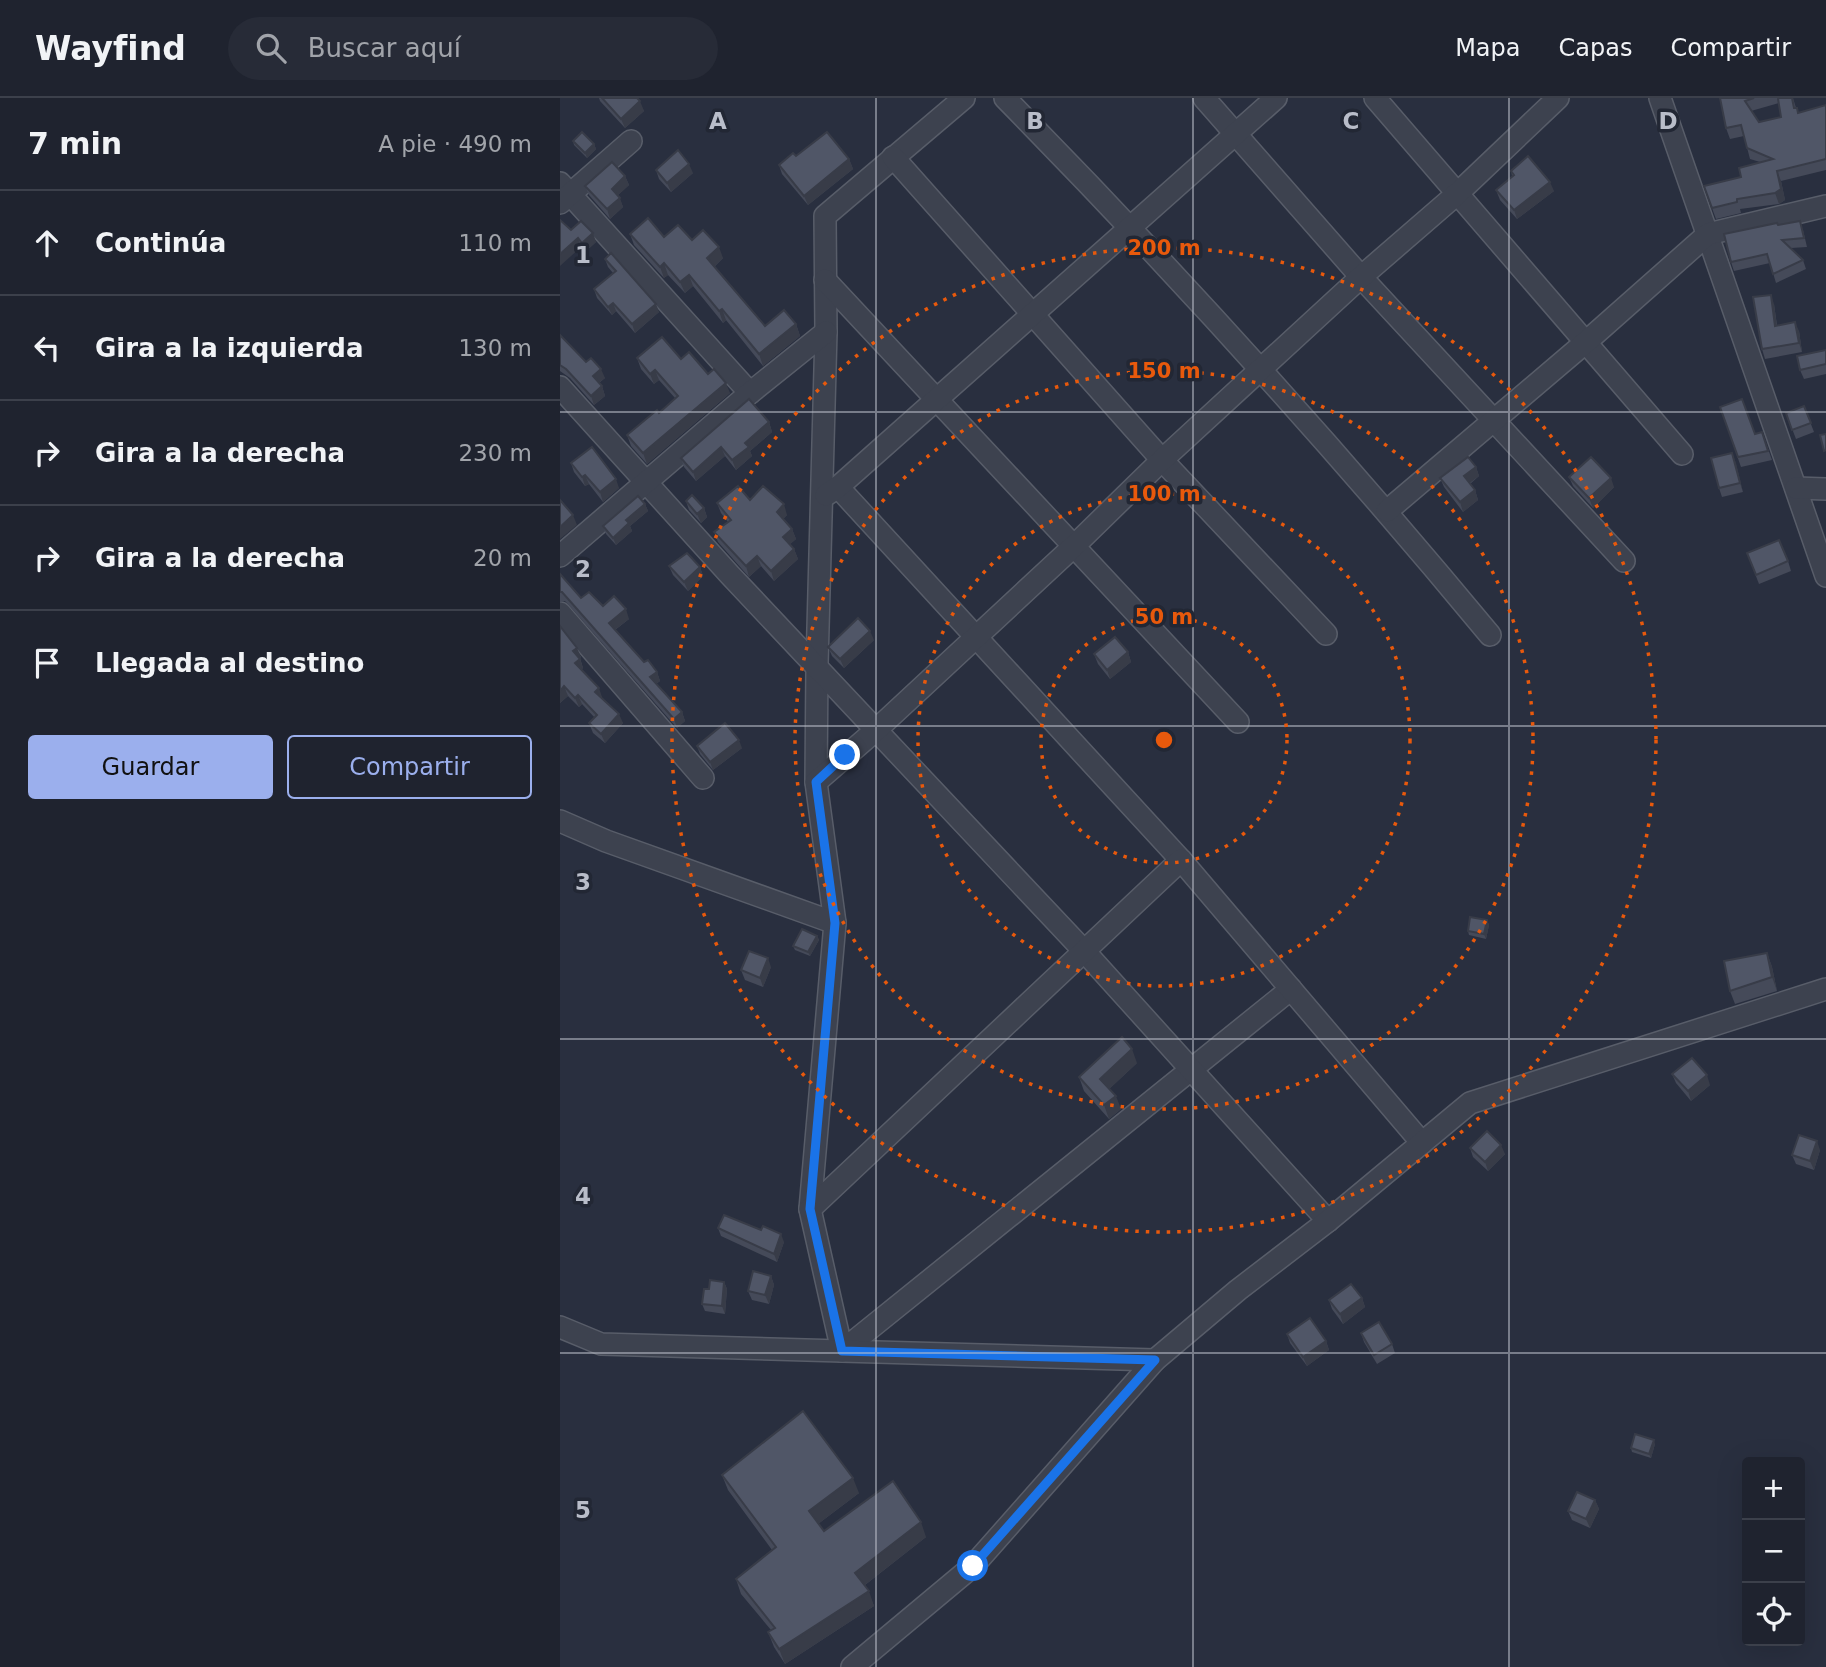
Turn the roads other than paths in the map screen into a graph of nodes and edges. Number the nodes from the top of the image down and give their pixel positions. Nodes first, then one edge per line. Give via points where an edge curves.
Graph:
1 (964, 98) edge
2 (1005, 98) edge
3 (1205, 98) edge
4 (1276, 98) edge
5 (1376, 98) edge
6 (1558, 98) edge
7 (1660, 98) edge
8 (1236, 134) junction
9 (631, 141) dead end
10 (893, 157) junction
11 (1458, 192) junction
12 (563, 194) edge
13 (1826, 206) edge
14 (1131, 227) junction
15 (1707, 234) junction
16 (1361, 278) junction
17 (825, 280) junction
18 (1032, 315) junction
19 (826, 332) junction
20 (1586, 342) junction
21 (1261, 370) junction
22 (560, 387) edge
23 (750, 393) junction
24 (935, 399) junction
25 (1493, 421) junction
26 (1682, 454) dead end
27 (1162, 460) junction
28 (646, 483) junction
29 (1796, 488) junction
30 (1826, 489) edge
31 (830, 492) junction
32 (1387, 511) junction
33 (1073, 547) junction
34 (560, 556) edge
35 (1624, 561) dead end
36 (1826, 576) edge
37 (560, 613) edge
38 (1326, 634) dead end
39 (1490, 635) dead end
40 (975, 638) junction
41 (817, 665) junction
42 (1238, 722) dead end
43 (876, 730) junction
44 (703, 778) dead end
45 (816, 782) junction
46 (560, 821) edge
47 (1181, 860) junction
48 (835, 923) junction
49 (1085, 952) junction
50 (1292, 989) junction
51 (1826, 989) edge
52 (1192, 1070) junction
53 (1422, 1143) junction
54 (810, 1209) junction
55 (1328, 1221) junction
56 (560, 1327) edge
57 (842, 1351) junction
58 (1155, 1360) junction
59 (852, 1667) edge

1 - 10 street
2 - 14 street
3 - 8 street
4 - 8 street
5 - 11 street
6 - 11 street
7 - 15 street
8 - 14 street
8 - 16 street
9 - 12 street
10 - 17 street via 825,216
10 - 18 street
11 - 16 street
11 - 20 street
12 - 23 street
13 - 15 street
14 - 18 street
14 - 21 street
15 - 20 street
15 - 29 street
16 - 21 street
16 - 25 street
17 - 19 street
17 - 24 street
18 - 24 street
18 - 27 street
19 - 23 street
19 - 31 street
20 - 25 street
20 - 26 street
21 - 27 street
21 - 32 street
22 - 28 street
23 - 28 street
24 - 31 street
24 - 33 street
25 - 32 street
25 - 35 street
27 - 33 street
27 - 38 street
28 - 34 street
28 - 41 street
29 - 30 street
29 - 36 street
31 - 40 street
31 - 41 street
32 - 39 street
33 - 40 street
33 - 42 street
37 - 44 street
40 - 43 street
40 - 47 street
41 - 43 street
41 - 45 street
43 - 45 street
43 - 49 street
45 - 48 street
46 - 48 street
47 - 49 street
47 - 50 street
48 - 54 street
49 - 52 street
49 - 54 street
50 - 52 street
50 - 53 street
51 - 53 street via 1470,1103
52 - 55 street
52 - 57 street
53 - 55 street
54 - 57 street
55 - 58 street
56 - 57 street via 601,1344
57 - 58 street
58 - 59 street via 973,1566

